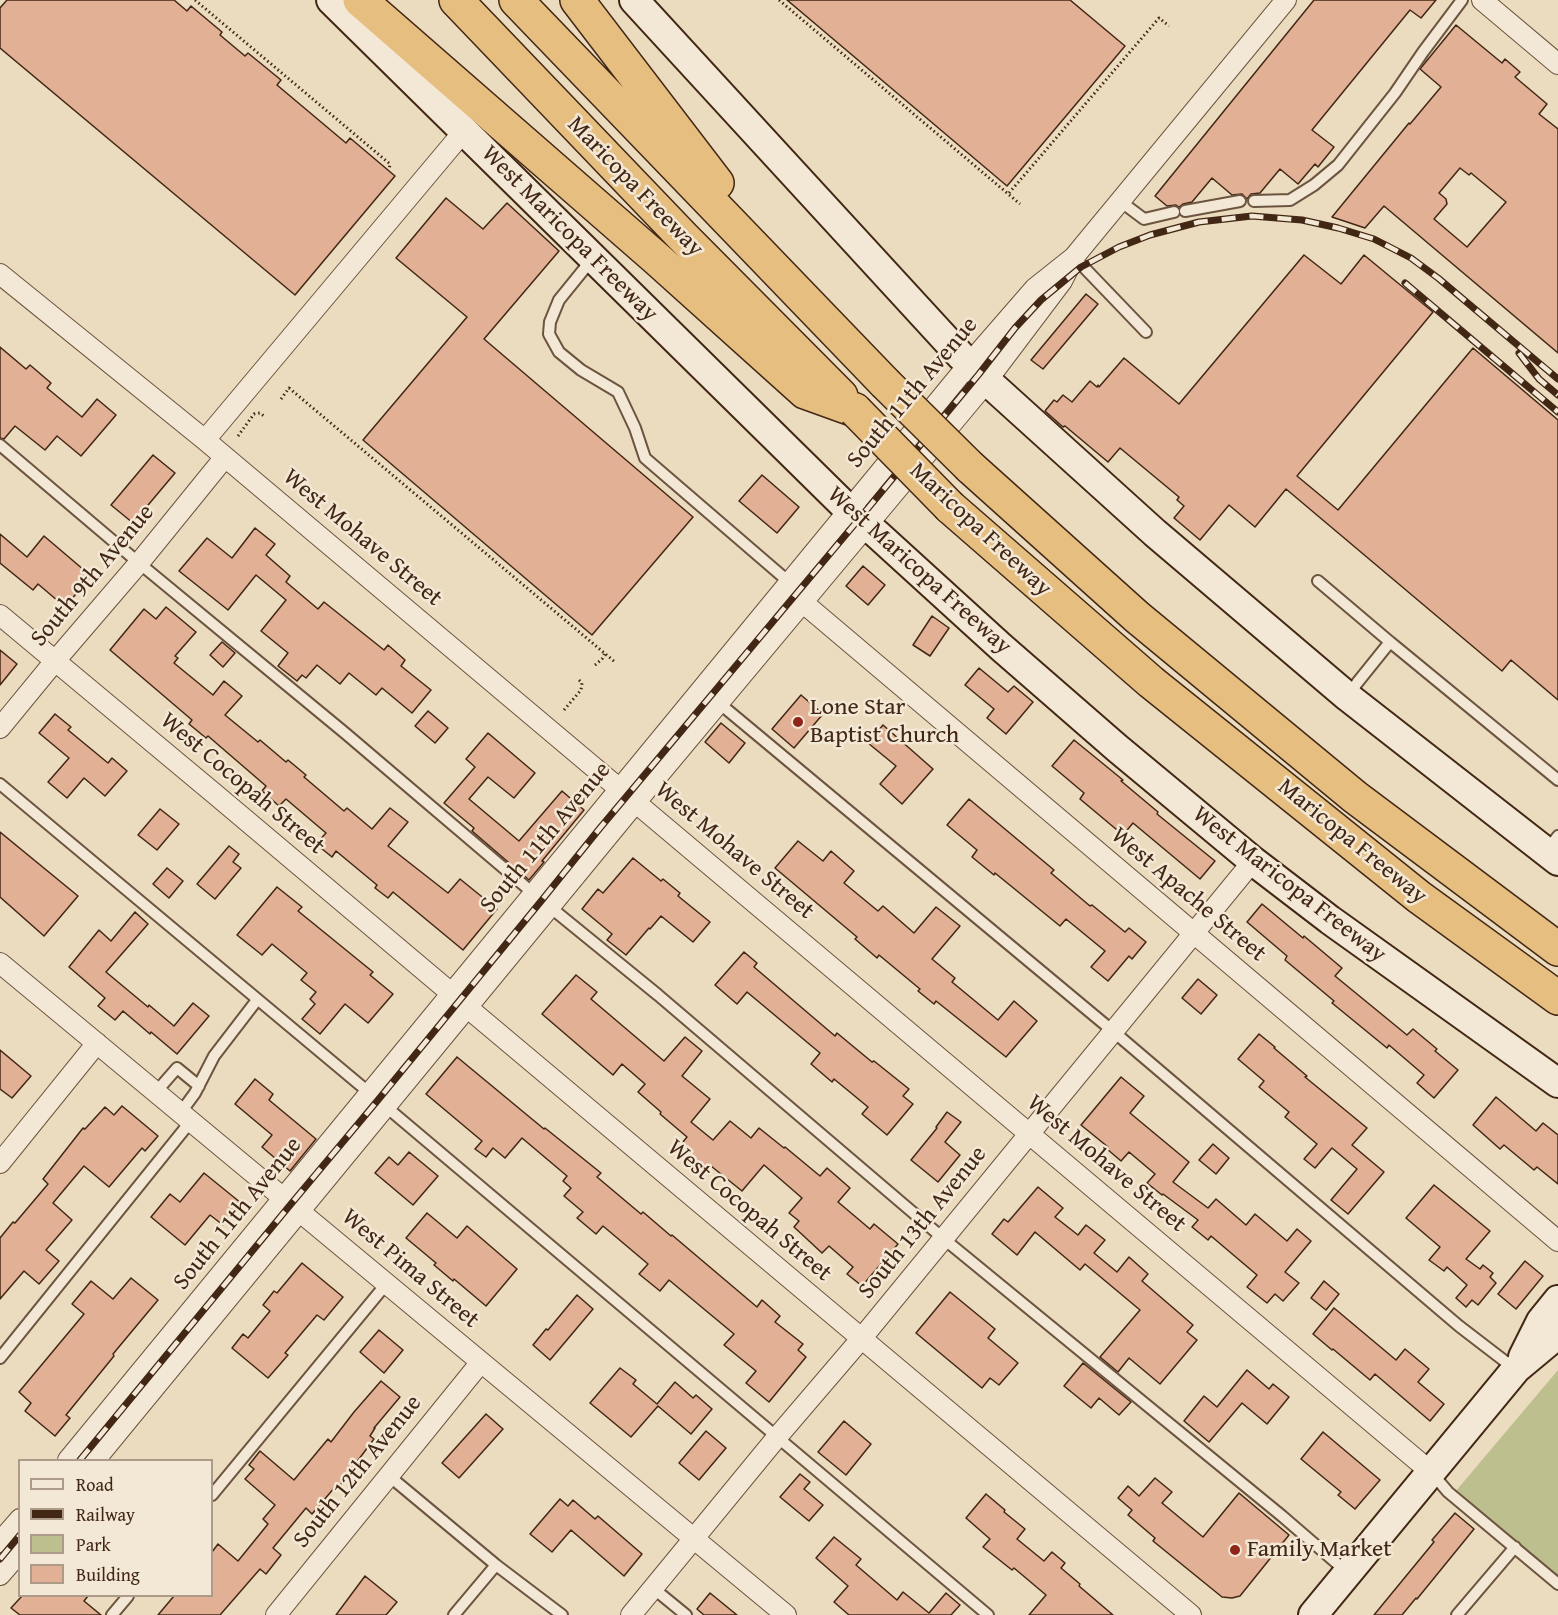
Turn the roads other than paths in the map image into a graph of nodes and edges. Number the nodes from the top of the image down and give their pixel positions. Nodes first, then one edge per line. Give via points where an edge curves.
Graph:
1 (331, 0) edge
2 (360, 0) edge
3 (456, 0) edge
4 (516, 0) edge
5 (577, 0) edge
6 (634, 0) edge
7 (1286, 0) edge
8 (1462, 0) edge
9 (1482, 0) edge
10 (1558, 64) edge
11 (464, 131) junction
12 (1120, 201) junction
13 (1240, 201) dead end
14 (1254, 201) dead end
15 (1074, 257) junction
16 (593, 258) junction
17 (0, 274) edge
18 (1146, 332) dead end
19 (978, 372) junction
20 (885, 383) junction
21 (855, 410) junction
22 (205, 440) junction
23 (0, 445) edge
24 (225, 457) junction
25 (858, 518) junction
26 (139, 563) junction
27 (1318, 581) dead end
28 (787, 585) junction
29 (803, 602) junction
30 (0, 615) edge
31 (1390, 642) junction
32 (55, 661) junction
33 (1348, 697) junction
34 (719, 703) junction
35 (0, 728) edge
36 (1558, 780) edge
37 (0, 784) edge
38 (620, 789) junction
39 (636, 802) junction
40 (1554, 849) edge
41 (1252, 861) junction
42 (533, 893) junction
43 (550, 907) junction
44 (1194, 933) junction
45 (1558, 949) edge
46 (0, 963) edge
47 (451, 993) junction
48 (1558, 998) edge
49 (257, 1000) junction
50 (468, 1008) junction
51 (1114, 1032) junction
52 (97, 1043) junction
53 (1558, 1083) edge
54 (199, 1086) junction
55 (156, 1092) junction
56 (369, 1093) junction
57 (386, 1107) junction
58 (186, 1116) junction
59 (1030, 1133) junction
60 (0, 1163) edge
61 (285, 1198) junction
62 (300, 1211) junction
63 (944, 1239) junction
64 (1558, 1241) edge
65 (387, 1283) junction
66 (1558, 1300) edge
67 (1558, 1334) edge
68 (861, 1339) junction
69 (0, 1358) edge
70 (481, 1362) junction
71 (1516, 1369) junction
72 (777, 1436) junction
73 (70, 1459) edge
74 (96, 1459) edge
75 (1431, 1472) junction
76 (388, 1475) junction
77 (213, 1494) edge
78 (18, 1521) edge
79 (694, 1539) junction
80 (0, 1542) edge
81 (1515, 1547) junction
82 (18, 1554) edge
83 (496, 1565) junction
84 (1348, 1573) junction
85 (0, 1575) edge
86 (1558, 1584) edge
87 (653, 1588) junction
88 (127, 1597) edge
89 (112, 1615) edge
90 (276, 1615) edge
91 (454, 1615) edge
92 (562, 1615) edge
93 (631, 1615) edge
94 (686, 1615) edge
95 (786, 1615) edge
96 (988, 1615) edge
97 (1191, 1615) edge
98 (1313, 1615) edge
99 (1457, 1615) edge

1 - 11 main road, West Maricopa Freeway
2 - 21 highway via 805,392
3 - 21 highway, Maricopa Freeway
4 - 20 highway, Maricopa Freeway
5 - 20 highway via 731,201 861,337
6 - 19 main road
7 - 12 street, South 11th Avenue
8 - 14 lane via 1338,165 1290,200
9 - 10 street
11 - 16 main road, West Maricopa Freeway
11 - 22 street
12 - 13 lane via 1144,219
12 - 15 street, South 11th Avenue
15 - 18 lane
15 - 19 street, South 11th Avenue via 1062,281
16 - 25 main road, West Maricopa Freeway
16 - 28 lane via 559,300 550,322 549,334 559,352 618,392 645,458
17 - 22 street, West Mohave Street
19 - 25 street, South 11th Avenue
19 - 33 main road via 1172,547
20 - 45 highway, Maricopa Freeway, bridge via 970,468 1137,616 1346,789
21 - 48 highway, Maricopa Freeway, bridge via 950,507 1169,696 1419,897
22 - 24 street, West Mohave Street
23 - 26 lane
24 - 26 street, South 9th Avenue
24 - 38 street, West Mohave Street
25 - 28 street, South 11th Avenue
25 - 29 street, South 11th Avenue
25 - 41 main road, West Maricopa Freeway via 1117,748
26 - 32 street, South 9th Avenue
26 - 42 lane
27 - 31 lane
28 - 29 street, West Apache Street
28 - 38 street, South 11th Avenue
29 - 34 street, South 11th Avenue
29 - 44 street, West Apache Street
30 - 32 street, West Cocopah Street
31 - 33 lane
31 - 36 lane
32 - 35 street, South 9th Avenue
32 - 47 street, West Cocopah Street
33 - 40 main road
34 - 39 street, South 11th Avenue
34 - 51 lane
37 - 49 lane
38 - 39 street, West Mohave Street
38 - 42 street, South 11th Avenue
39 - 43 street, South 11th Avenue
39 - 59 street, West Mohave Street
41 - 44 street, South 13th Avenue
41 - 53 main road, West Maricopa Freeway
42 - 47 street, South 11th Avenue
43 - 50 street, South 11th Avenue
43 - 63 lane
44 - 51 street, South 13th Avenue
44 - 64 street, West Apache Street
46 - 52 street, West Pima Street
47 - 56 street, South 11th Avenue
49 - 54 lane via 214,1056
49 - 56 lane
50 - 57 street, South 11th Avenue
50 - 68 street, West Cocopah Street
51 - 59 street, South 13th Avenue
51 - 71 lane via 1450,1318
52 - 55 street, West Pima Street
52 - 60 street
54 - 55 lane via 177,1068
54 - 58 lane
55 - 58 street, West Pima Street
56 - 57 lane
56 - 61 street, South 11th Avenue
57 - 62 street, South 11th Avenue
57 - 72 lane
58 - 61 street, West Pima Street
58 - 69 lane
59 - 63 street, South 13th Avenue
59 - 75 street, West Mohave Street
61 - 62 street, West Pima Street
61 - 73 street, South 11th Avenue
62 - 65 street, West Pima Street
62 - 74 street, South 11th Avenue
63 - 68 street, South 13th Avenue
63 - 84 lane
65 - 70 street, West Pima Street
65 - 77 lane
66 - 71 main road via 1541,1321
67 - 71 main road
68 - 72 street, South 13th Avenue
68 - 97 street, West Cocopah Street
70 - 76 street, South 12th Avenue
70 - 79 street, West Pima Street
71 - 75 main road
72 - 79 street, South 13th Avenue
72 - 96 lane
75 - 81 lane via 1448,1492
75 - 84 main road
76 - 83 lane
76 - 90 street, South 12th Avenue
78 - 80 street
79 - 87 street, South 13th Avenue
79 - 95 street, West Pima Street
81 - 86 lane
81 - 99 lane
82 - 85 street
83 - 91 lane
83 - 92 lane
84 - 98 main road
87 - 93 street, South 13th Avenue
87 - 94 lane
88 - 89 lane

